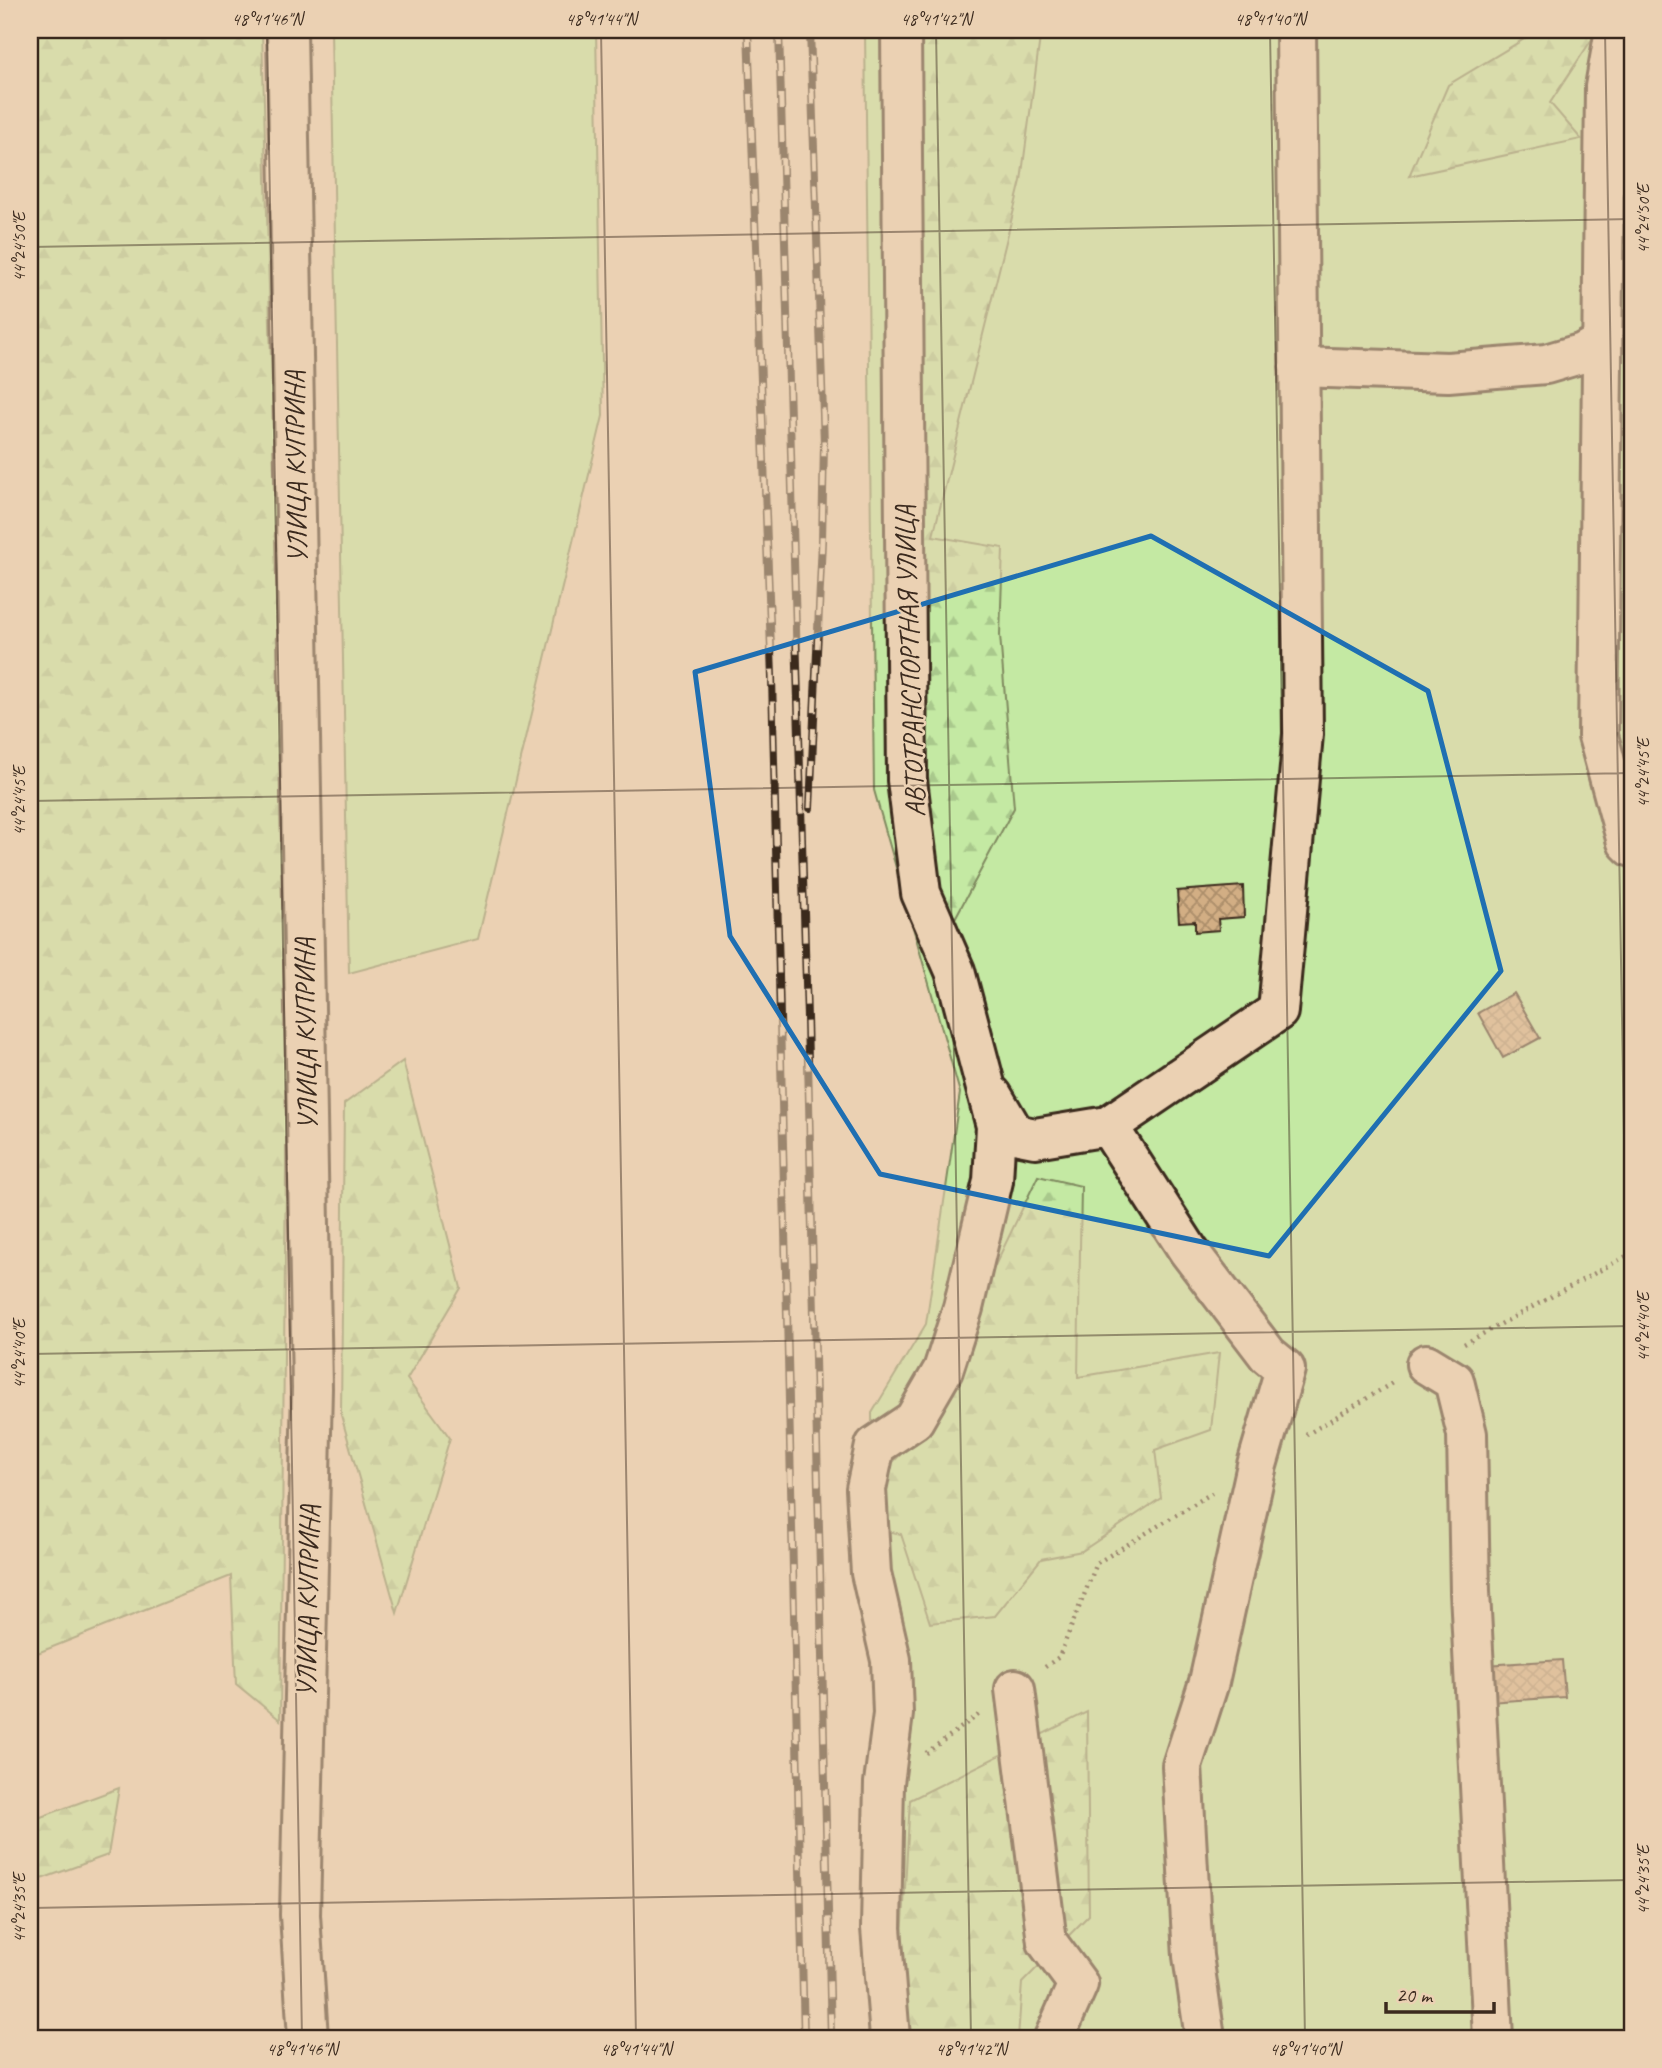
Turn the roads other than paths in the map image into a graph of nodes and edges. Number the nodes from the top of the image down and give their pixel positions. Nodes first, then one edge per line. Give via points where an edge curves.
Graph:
1 (286, 30) edge
2 (901, 30) edge
3 (1296, 30) edge
4 (1615, 30) edge
5 (1602, 342) junction
6 (1299, 367) junction
7 (1632, 846) edge
8 (985, 1083) junction
9 (1108, 1126) junction
10 (1426, 1364) dead end
11 (1015, 1689) dead end
12 (308, 2038) edge
13 (890, 2038) edge
14 (1054, 2038) edge
15 (1205, 2038) edge
16 (1493, 2038) edge

1 - 12 street, УЛИЦА КУПРИНА via 312,1388 300,1916
2 - 8 street, АВТОТРАНСПОРТНАЯ УЛИЦА via 907,780 921,893 955,971
3 - 6 street
4 - 5 street via 1605,87
5 - 6 street via 1583,353 1534,365 1448,372
5 - 7 street via 1598,736 1627,842
6 - 9 street via 1303,734 1278,1011
8 - 9 street via 1015,1134 1035,1138
8 - 13 street, АВТОТРАНСПОРТНАЯ УЛИЦА via 996,1126 993,1181 963,1308 943,1370 914,1420 875,1446 866,1489 870,1573 891,1660 893,1714 884,1783 881,1928
9 - 15 street via 1188,1250 1268,1355 1285,1369 1257,1465 1209,1682 1182,1766 1193,1956
10 - 16 street via 1454,1381 1467,1434 1470,1592
11 - 14 street via 1047,1942 1078,1984

